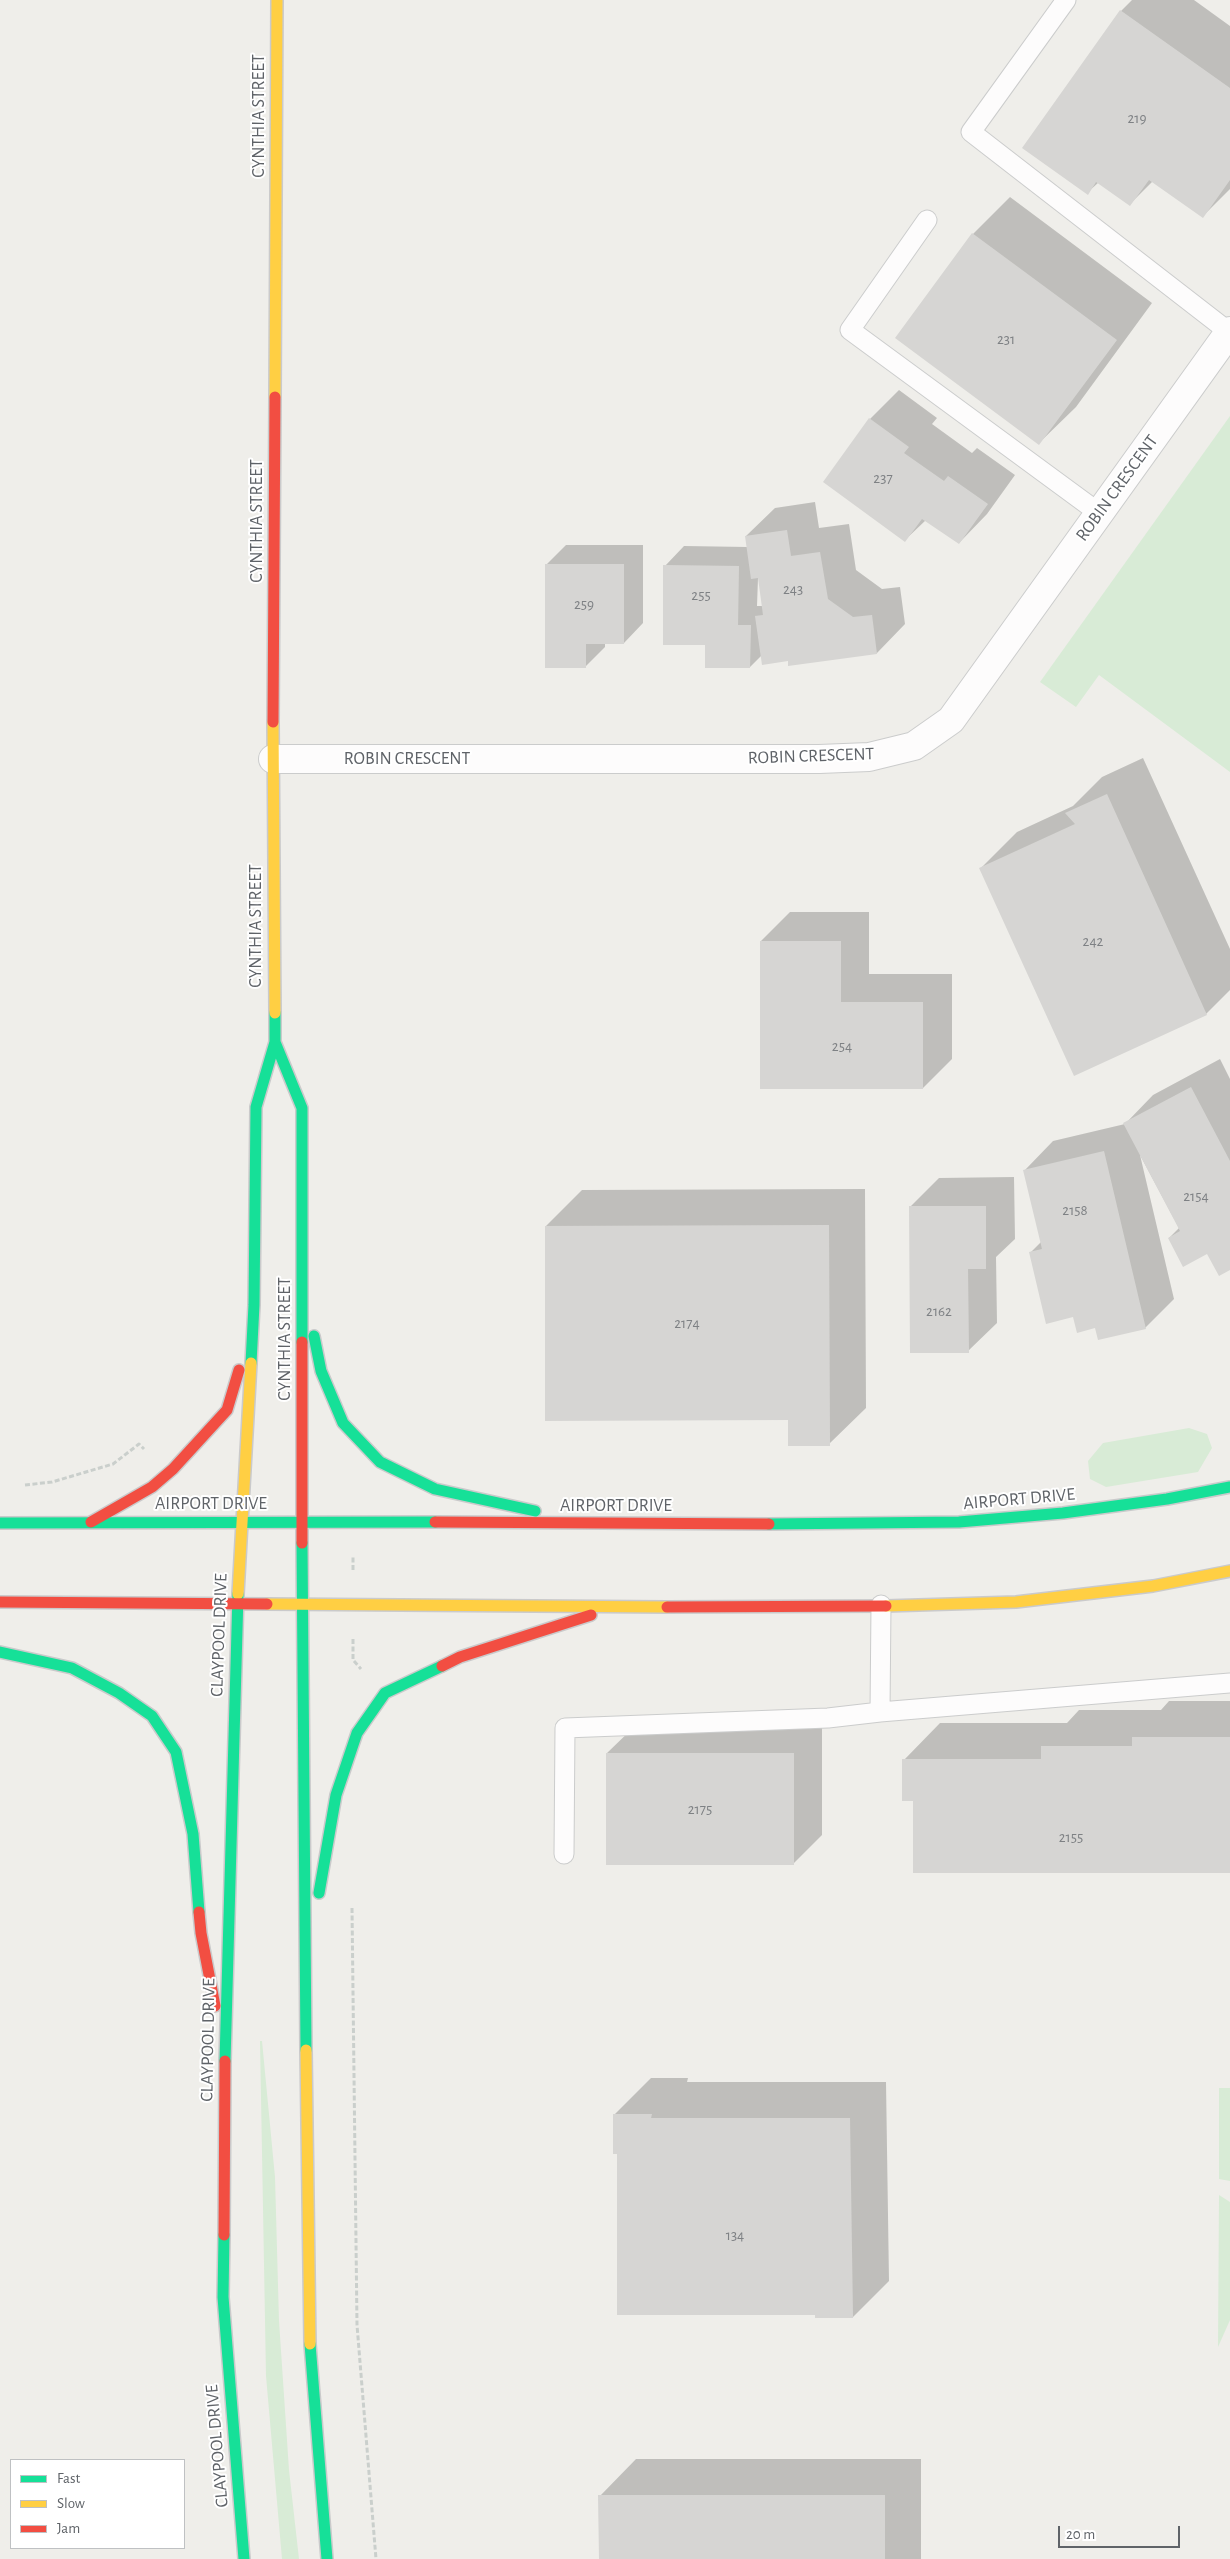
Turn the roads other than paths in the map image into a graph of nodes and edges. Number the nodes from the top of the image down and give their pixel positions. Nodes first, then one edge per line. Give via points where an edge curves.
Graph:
1 (277, 0) edge
2 (1066, 0) edge
3 (928, 220) dead end
4 (1229, 332) edge
5 (1099, 513) junction
6 (273, 759) junction
7 (274, 1042) junction
8 (302, 1280) junction
9 (254, 1305) junction
10 (1230, 1487) edge
11 (241, 1521) junction
12 (90, 1522) junction
13 (302, 1522) junction
14 (0, 1523) edge
15 (618, 1524) junction
16 (1230, 1571) edge
17 (0, 1602) edge
18 (237, 1604) junction
19 (303, 1606) junction
20 (881, 1606) junction
21 (619, 1607) junction
22 (0, 1652) edge
23 (1230, 1682) edge
24 (880, 1712) junction
25 (564, 1854) dead end
26 (305, 2007) junction
27 (225, 2055) junction
28 (244, 2559) edge
29 (327, 2559) edge

1 - 6 main road, CYNTHIA STREET
2 - 4 lane via 971,132
3 - 5 lane via 850,330
4 - 5 street, ROBIN CRESCENT
5 - 6 street, ROBIN CRESCENT via 951,720 914,746 869,757 819,759
6 - 7 main road, CYNTHIA STREET
7 - 8 main road, CYNTHIA STREET via 302,1108
7 - 9 main road, CYNTHIA STREET via 256,1107
8 - 13 main road, CYNTHIA STREET
8 - 15 main road via 321,1371 343,1423 380,1462 435,1489 514,1508
9 - 11 main road, CYNTHIA STREET
9 - 12 main road via 227,1410 159,1481
10 - 15 main road, AIRPORT DRIVE via 1167,1500 1082,1511 959,1522
11 - 12 main road, AIRPORT DRIVE
11 - 13 main road, AIRPORT DRIVE
11 - 18 main road, CLAYPOOL DRIVE
12 - 14 main road, AIRPORT DRIVE
13 - 15 main road, AIRPORT DRIVE
13 - 19 main road
16 - 20 main road via 1153,1586 1016,1602
17 - 18 main road
18 - 19 main road
18 - 27 main road, CLAYPOOL DRIVE
19 - 21 main road
19 - 26 main road
20 - 21 main road
20 - 24 lane
21 - 26 main road via 460,1657 385,1693 357,1733 336,1795 322,1865
22 - 27 main road via 72,1668 119,1693 152,1716 176,1752 193,1834 201,1933
23 - 24 lane
24 - 25 lane via 828,1718 565,1728
26 - 29 main road via 308,2300
27 - 28 main road, CLAYPOOL DRIVE via 223,2297

